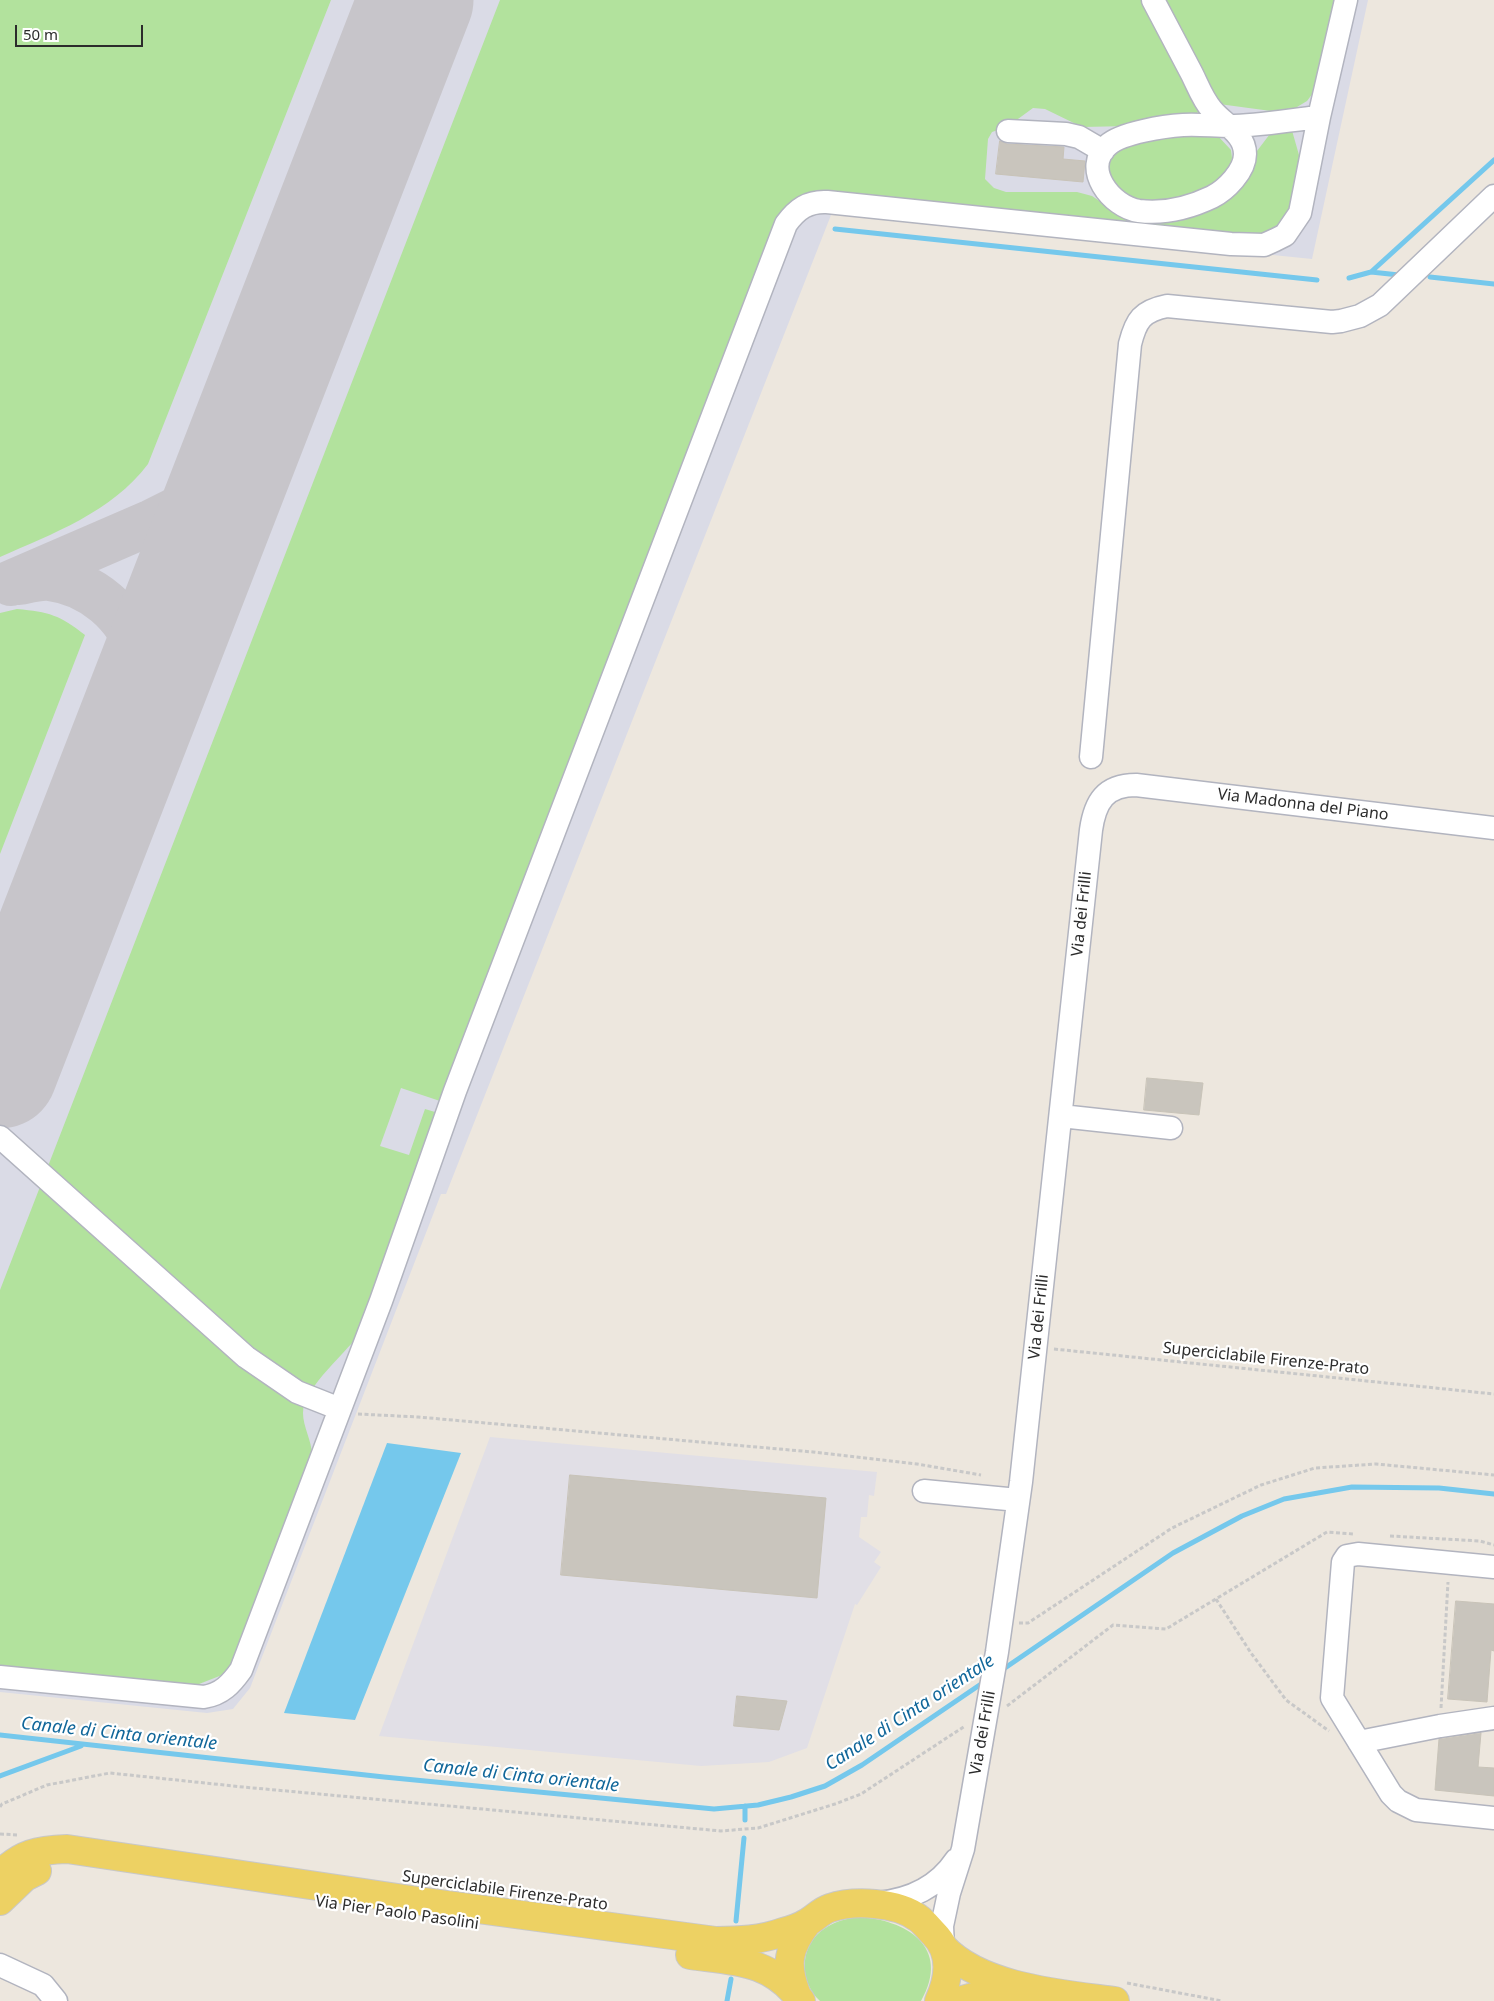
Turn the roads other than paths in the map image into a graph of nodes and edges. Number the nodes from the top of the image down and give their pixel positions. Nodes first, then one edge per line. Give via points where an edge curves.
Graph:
1 (1154, 0) edge
2 (1346, 0) edge
3 (1319, 117) junction
4 (1228, 126) junction
5 (1008, 131) dead end
6 (1103, 151) junction
7 (1494, 196) edge
8 (1091, 757) dead end
9 (1112, 790) joint
10 (1494, 828) edge
11 (1061, 1116) junction
12 (1171, 1128) dead end
13 (0, 1137) edge
14 (348, 1411) junction
15 (924, 1491) dead end
16 (1018, 1500) junction
17 (1494, 1567) edge
18 (0, 1677) edge
19 (1494, 1718) edge
20 (1359, 1742) junction
21 (1494, 1818) edge
22 (963, 1849) junction
23 (0, 1875) edge
24 (0, 1901) edge
25 (868, 1904) junction
26 (807, 1923) junction
27 (943, 1947) junction
28 (0, 1965) edge
29 (1032, 1990) junction
30 (1118, 1991) edge
31 (799, 1997) edge
32 (56, 2001) edge
33 (940, 2001) edge
34 (959, 2001) edge

1 - 4 street via 1211,110
2 - 3 street
3 - 4 street
3 - 14 street via 1300,213 1285,235 1264,244 1231,244 827,202 807,204 791,217 455,1091 381,1301
4 - 6 street via 1196,124 1159,128 1121,137
4 - 6 street via 1240,137 1245,153 1237,173 1218,194 1174,210 1138,211 1125,208 1116,201 1098,176 1097,166
5 - 6 street via 1066,134 1079,137
7 - 8 street via 1370,312 1341,322 1167,306 1148,312 1135,326 1130,344
9 - 10 street, Via Madonna del Piano via 1126,785 1145,786
9 - 11 street, Via dei Frilli via 1100,800 1093,817
11 - 12 street
11 - 16 street, Via dei Frilli
13 - 14 street via 246,1357 297,1392
14 - 18 street via 241,1670 222,1691 195,1697
15 - 16 street
16 - 22 street, Via dei Frilli via 996,1660
17 - 20 street via 1358,1554 1349,1555 1344,1560 1332,1698
19 - 20 street
20 - 21 street via 1391,1794 1406,1806 1416,1810
22 - 25 street, Via dei Frilli via 949,1870 925,1889 904,1899
22 - 27 street, Via dei Frilli via 944,1911
23 - 26 main road, Via Pier Paolo Pasolini via 26,1856 42,1850 67,1849 716,1941 750,1941
24 - 31 main road, Via Pier Paolo Pasolini via 25,1878 62,1864 754,1964 778,1977
25 - 26 main road, Via Pier Paolo Pasolini via 831,1908
25 - 27 main road, Via Pier Paolo Pasolini via 893,1906 918,1917
26 - 31 main road, Via Pier Paolo Pasolini via 798,1935 788,1966
27 - 29 main road, Via Pier Paolo Pasolini via 959,1962
27 - 33 main road, Via Pier Paolo Pasolini via 948,1971
28 - 32 street via 43,1985
29 - 30 main road, Via Pier Paolo Pasolini
29 - 34 main road, Via Pier Paolo Pasolini

